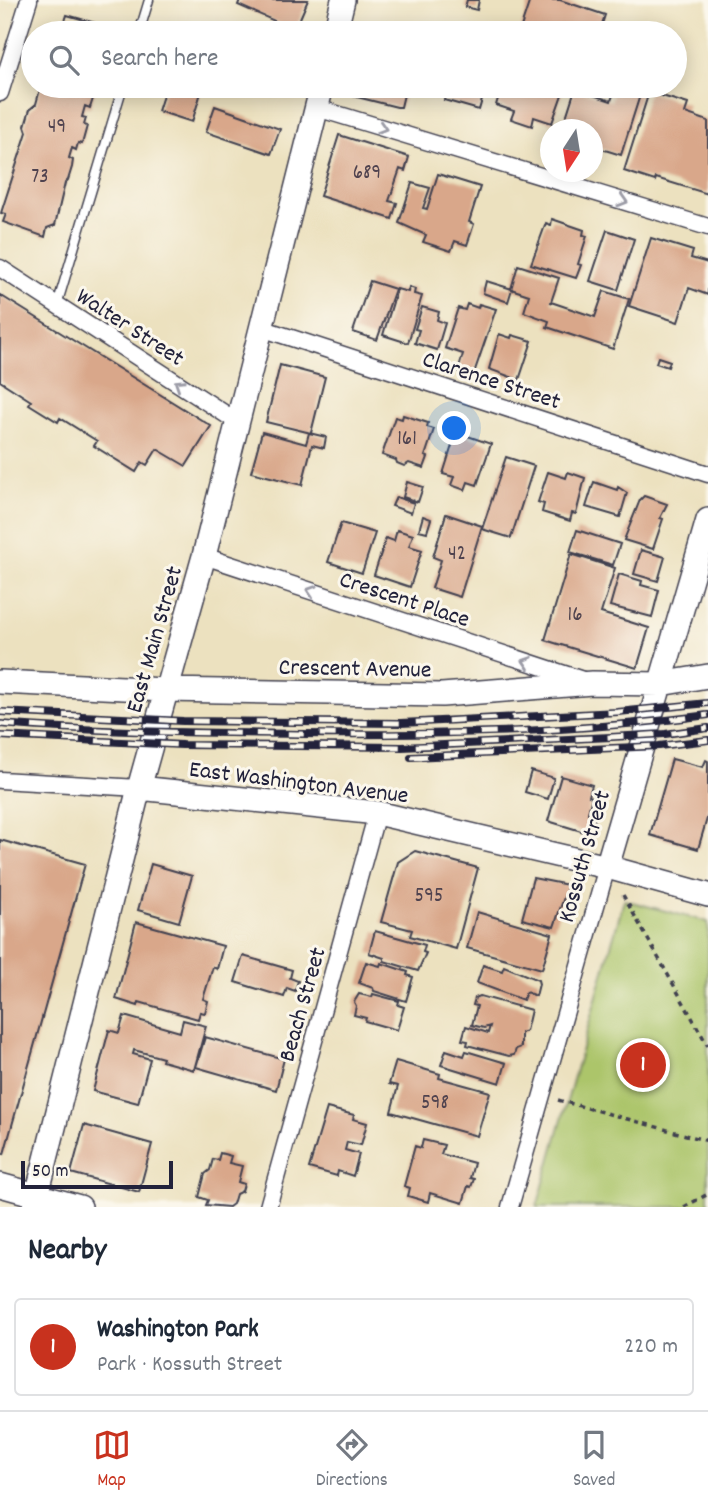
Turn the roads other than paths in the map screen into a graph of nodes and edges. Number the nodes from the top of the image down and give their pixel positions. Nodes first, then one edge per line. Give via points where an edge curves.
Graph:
1 (29, 0) edge
2 (149, 0) edge
3 (343, 0) edge
4 (22, 21) edge
5 (143, 21) edge
6 (338, 21) edge
7 (21, 26) edge
8 (0, 93) edge
9 (119, 98) edge
10 (320, 98) edge
11 (323, 98) edge
12 (708, 228) edge
13 (0, 268) edge
14 (57, 305) junction
15 (261, 328) junction
16 (236, 421) junction
17 (708, 474) edge
18 (708, 520) edge
19 (204, 556) junction
20 (708, 676) edge
21 (0, 682) edge
22 (592, 683) junction
23 (660, 684) junction
24 (165, 690) junction
25 (0, 780) edge
26 (139, 788) junction
27 (377, 813) junction
28 (604, 878) junction
29 (708, 895) edge
30 (0, 1185) edge
31 (35, 1201) edge
32 (80, 1207) edge
33 (268, 1207) edge
34 (510, 1207) edge

1 - 4 street
2 - 5 lane
3 - 6 main road
7 - 8 street
9 - 14 lane
10 - 15 main road, East Main Street
11 -> 12 street
13 - 14 street, Walter Street
16 -> 14 street, Walter Street
15 - 16 main road, East Main Street
15 - 17 street, Clarence Street
16 - 19 main road, East Main Street
18 - 23 main road, Kossuth Street
22 -> 19 street, Crescent Place
19 - 24 main road, East Main Street
20 - 23 main road, Crescent Avenue
21 - 24 main road, Crescent Avenue
22 - 23 main road, Crescent Avenue
22 - 24 main road, Crescent Avenue via 442,695
23 - 28 main road, Kossuth Street
24 - 26 main road, East Main Street
25 - 26 street, East Washington Avenue
26 - 27 main road, East Washington Avenue
26 - 31 main road, East Main Street
27 - 28 main road, East Washington Avenue
27 - 33 street, Beach Street
28 - 29 main road, East Washington Avenue
28 - 34 street, Kossuth Street
30 - 31 main road
31 - 32 main road

